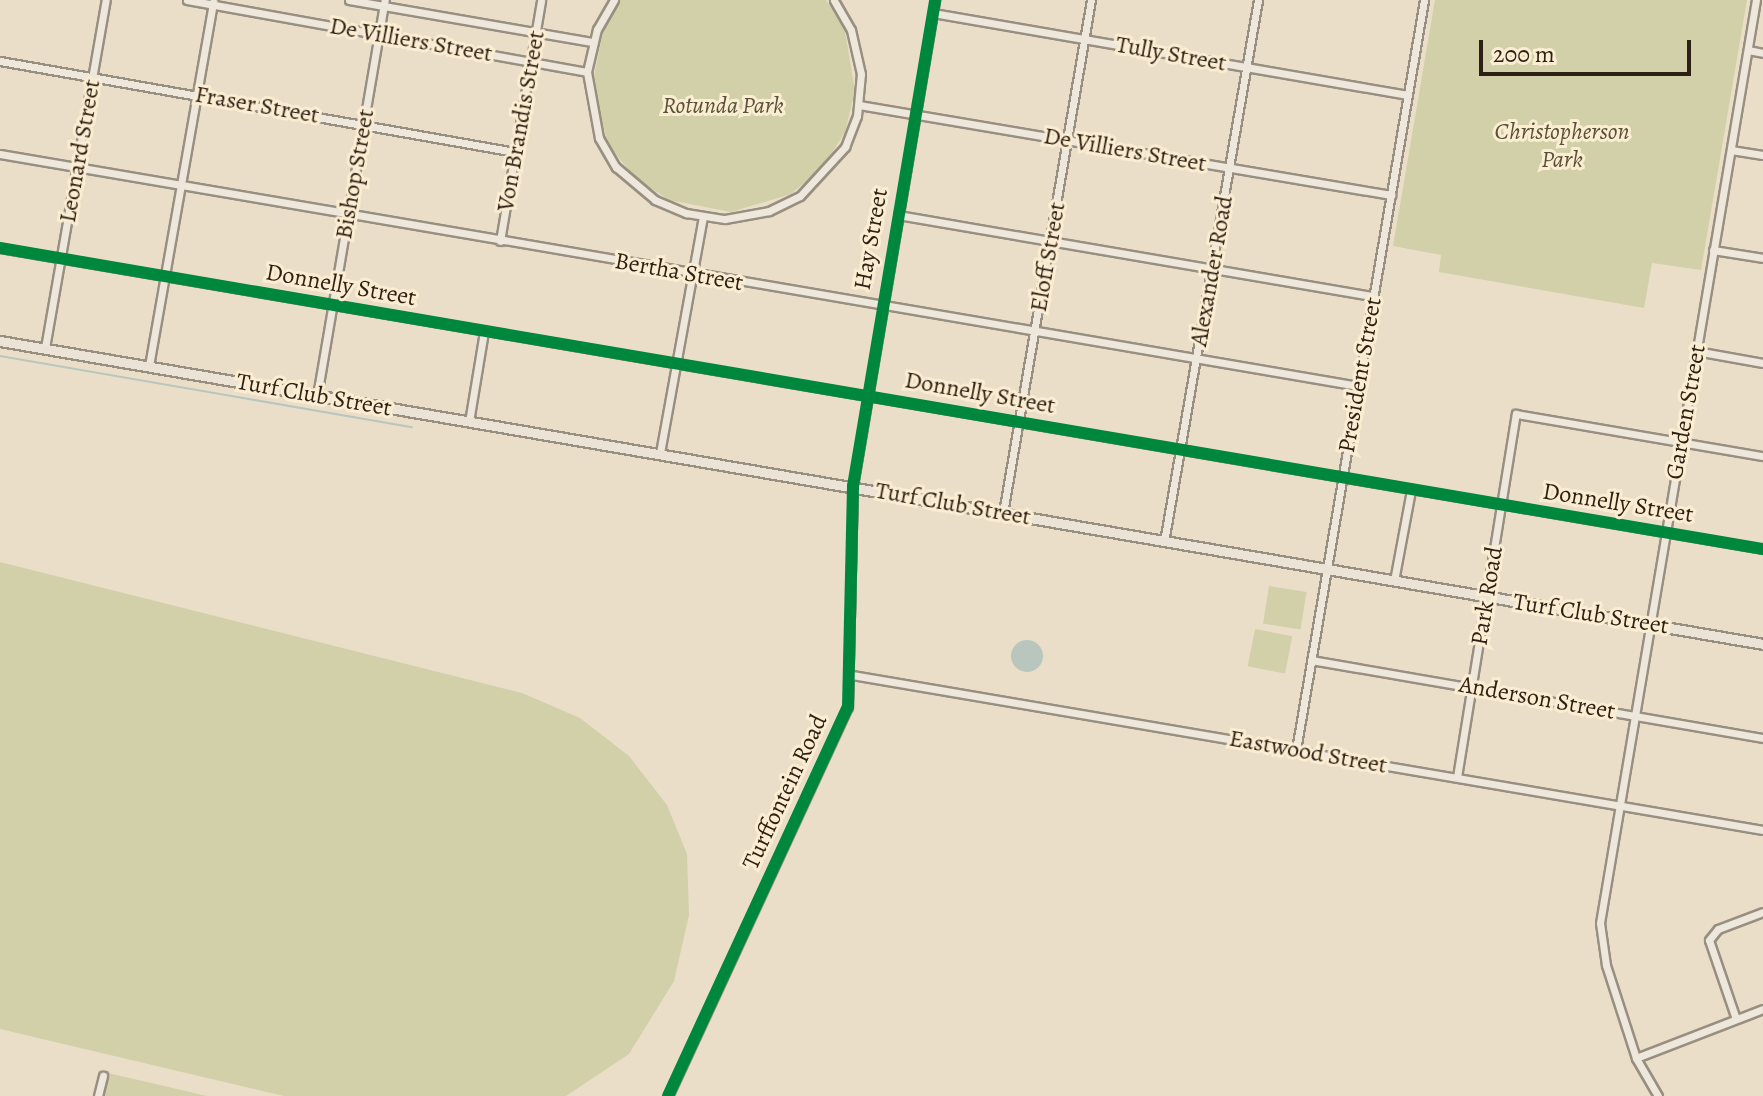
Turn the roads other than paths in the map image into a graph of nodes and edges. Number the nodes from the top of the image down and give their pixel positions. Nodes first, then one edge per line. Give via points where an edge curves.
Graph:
1 (106, 0) edge
2 (187, 0) edge
3 (349, 0) edge
4 (541, 0) edge
5 (614, 0) edge
6 (834, 0) edge
7 (935, 0) edge
8 (1091, 0) edge
9 (1258, 0) edge
10 (1424, 0) edge
11 (1756, 0) edge
12 (213, 2) edge
13 (385, 3) edge
14 (933, 13) junction
15 (536, 32) junction
16 (380, 33) junction
17 (1086, 39) junction
18 (593, 42) junction
19 (1748, 50) junction
20 (1763, 53) edge
21 (0, 61) edge
22 (532, 61) junction
23 (1247, 67) junction
24 (587, 72) junction
25 (94, 77) junction
26 (196, 95) junction
27 (1408, 95) junction
28 (859, 105) junction
29 (915, 114) junction
30 (364, 123) junction
31 (1067, 140) junction
32 (1731, 150) junction
33 (515, 152) junction
34 (0, 154) edge
35 (1763, 155) edge
36 (78, 168) junction
37 (1230, 168) junction
38 (180, 185) junction
39 (1391, 195) junction
40 (349, 214) junction
41 (898, 215) junction
42 (703, 217) junction
43 (500, 241) junction
44 (1050, 241) junction
45 (0, 248) edge
46 (1713, 250) junction
47 (1763, 258) edge
48 (61, 259) junction
49 (1212, 268) junction
50 (690, 273) junction
51 (164, 276) junction
52 (1373, 296) junction
53 (882, 305) junction
54 (333, 306) junction
55 (484, 331) junction
56 (1035, 332) junction
57 (0, 341) edge
58 (45, 348) junction
59 (1696, 351) junction
60 (1196, 359) junction
61 (1763, 363) edge
62 (676, 364) junction
63 (149, 366) junction
64 (1358, 386) junction
65 (317, 396) junction
66 (867, 396) junction
67 (469, 422) junction
68 (1019, 422) junction
69 (1680, 442) junction
70 (1181, 450) junction
71 (660, 453) junction
72 (1763, 456) edge
73 (1343, 478) junction
74 (853, 486) junction
75 (1411, 490) junction
76 (1501, 506) junction
77 (1003, 513) junction
78 (1665, 532) junction
79 (1164, 542) junction
80 (1763, 549) edge
81 (1327, 571) junction
82 (1394, 581) junction
83 (1487, 597) junction
84 (1649, 623) junction
85 (1763, 644) edge
86 (1311, 660) junction
87 (852, 675) junction
88 (1472, 687) junction
89 (1635, 714) junction
90 (1763, 738) edge
91 (1296, 750) junction
92 (1457, 777) junction
93 (1620, 805) junction
94 (1763, 830) edge
95 (1763, 912) edge
96 (1763, 1009) edge
97 (1736, 1019) junction
98 (1636, 1058) junction
99 (103, 1076) dead end
100 (98, 1096) edge
101 (668, 1096) edge
102 (1658, 1096) edge

1 - 25 street, Leonard Street
2 - 12 street, De Villiers Street
3 - 13 street, De Villiers Street
4 - 15 street, Von Brandis Street
5 - 18 street
6 - 28 street via 856,44
7 - 14 street, Hay Street
8 - 17 street, Eloff Street
9 - 23 street, Alexander Road
10 - 27 street, President Street
11 - 19 street, Garden Street
12 - 16 street, De Villiers Street
12 - 26 street
13 - 15 street, De Villiers Street
13 - 16 street, Bishop Street
14 - 17 street, Tully Street
14 - 29 street, Hay Street
15 - 18 street, De Villiers Street
15 - 22 street, Von Brandis Street
16 - 22 street, De Villiers Street
16 - 30 street, Bishop Street
17 - 23 street, Tully Street
17 - 31 street, Eloff Street
18 - 24 street
19 - 20 street
19 - 32 street, Garden Street
21 - 25 street, Fraser Street
22 - 24 street, De Villiers Street
22 - 33 street, Von Brandis Street
23 - 27 street, Tully Street
23 - 37 street, Alexander Road
24 - 42 street via 593,122 616,167 655,200
25 - 26 street, Fraser Street
25 - 36 street, Leonard Street
26 - 30 street, Fraser Street
26 - 38 street
27 - 39 street, President Street
28 - 29 street, De Villiers Street
28 - 42 street via 839,157 809,190 758,214
29 - 31 street, De Villiers Street
29 - 41 street, Hay Street
30 - 33 street, Fraser Street
30 - 40 street, Bishop Street
31 - 37 street, De Villiers Street
31 - 44 street, Eloff Street
32 - 35 street
32 - 46 street, Garden Street
33 - 43 street, Von Brandis Street
34 - 36 street, Bertha Street
36 - 38 street, Bertha Street
36 - 48 street, Leonard Street
37 - 39 street, De Villiers Street
37 - 49 street, Alexander Road
38 - 40 street, Bertha Street
38 - 51 street
39 - 52 street, President Street
40 - 43 street, Bertha Street
40 - 54 street, Bishop Street
41 - 44 street
41 - 53 street, Hay Street
42 - 50 street
43 - 50 street, Bertha Street
44 - 49 street
44 - 56 street, Eloff Street
45 - 48 street, Donnelly Street
46 - 47 street
46 - 59 street, Garden Street
48 - 51 street, Donnelly Street
48 - 58 street, Leonard Street
49 - 52 street
49 - 60 street, Alexander Road
50 - 53 street, Bertha Street
50 - 62 street
51 - 54 street, Donnelly Street
51 - 63 street
52 - 64 street, President Street
53 - 56 street, Bertha Street
53 - 66 street, Hay Street
54 - 55 street, Donnelly Street
54 - 65 street, Bishop Street
55 - 62 street, Donnelly Street
55 - 67 street
56 - 60 street, Bertha Street
56 - 68 street, Eloff Street
57 - 58 main road, Turf Club Street
58 - 63 main road, Turf Club Street
59 - 61 street
59 - 69 street, Garden Street
60 - 64 street, Bertha Street
60 - 70 street, Alexander Road
62 - 66 street, Donnelly Street
62 - 71 street
63 - 65 main road, Turf Club Street
64 - 73 street, President Street
65 - 67 main road, Turf Club Street
66 - 68 street, Donnelly Street
66 - 74 street, Hay Street
67 - 71 main road, Turf Club Street
68 - 70 street, Donnelly Street
68 - 77 street, Eloff Street
69 - 72 street
69 - 76 street, Park Road via 1516,414
69 - 78 street, Garden Street
70 - 73 street, Donnelly Street
70 - 79 street, Alexander Road
71 - 74 main road, Turf Club Street
73 - 75 street, Donnelly Street
73 - 81 street, President Street
74 - 77 main road, Turf Club Street
74 - 87 street, Turffontein Road
75 - 76 street, Donnelly Street
75 - 82 street
76 - 78 street, Donnelly Street
76 - 83 street, Park Road
77 - 79 main road, Turf Club Street
78 - 80 street, Donnelly Street
78 - 84 street, Garden Street
79 - 81 main road, Turf Club Street
81 - 82 main road, Turf Club Street
81 - 86 street, President Street
82 - 83 main road, Turf Club Street
83 - 84 main road, Turf Club Street
83 - 88 street, Park Road
84 - 85 main road, Turf Club Street
84 - 89 street, Garden Street
86 - 88 street, Anderson Street
86 - 91 street, President Street
87 - 91 street, Eastwood Street
87 - 101 street, Turffontein Road via 840,729
88 - 89 street, Anderson Street
88 - 92 street, Park Road
89 - 90 street, Anderson Street
89 - 93 street, Garden Street
91 - 92 street, Eastwood Street
92 - 93 street, Eastwood Street
93 - 94 street, Eastwood Street
93 - 98 street, Garden Street via 1600,934
95 - 97 street via 1718,929 1709,940
96 - 97 street
97 - 98 street
98 - 102 street, Garden Street
99 - 100 street

